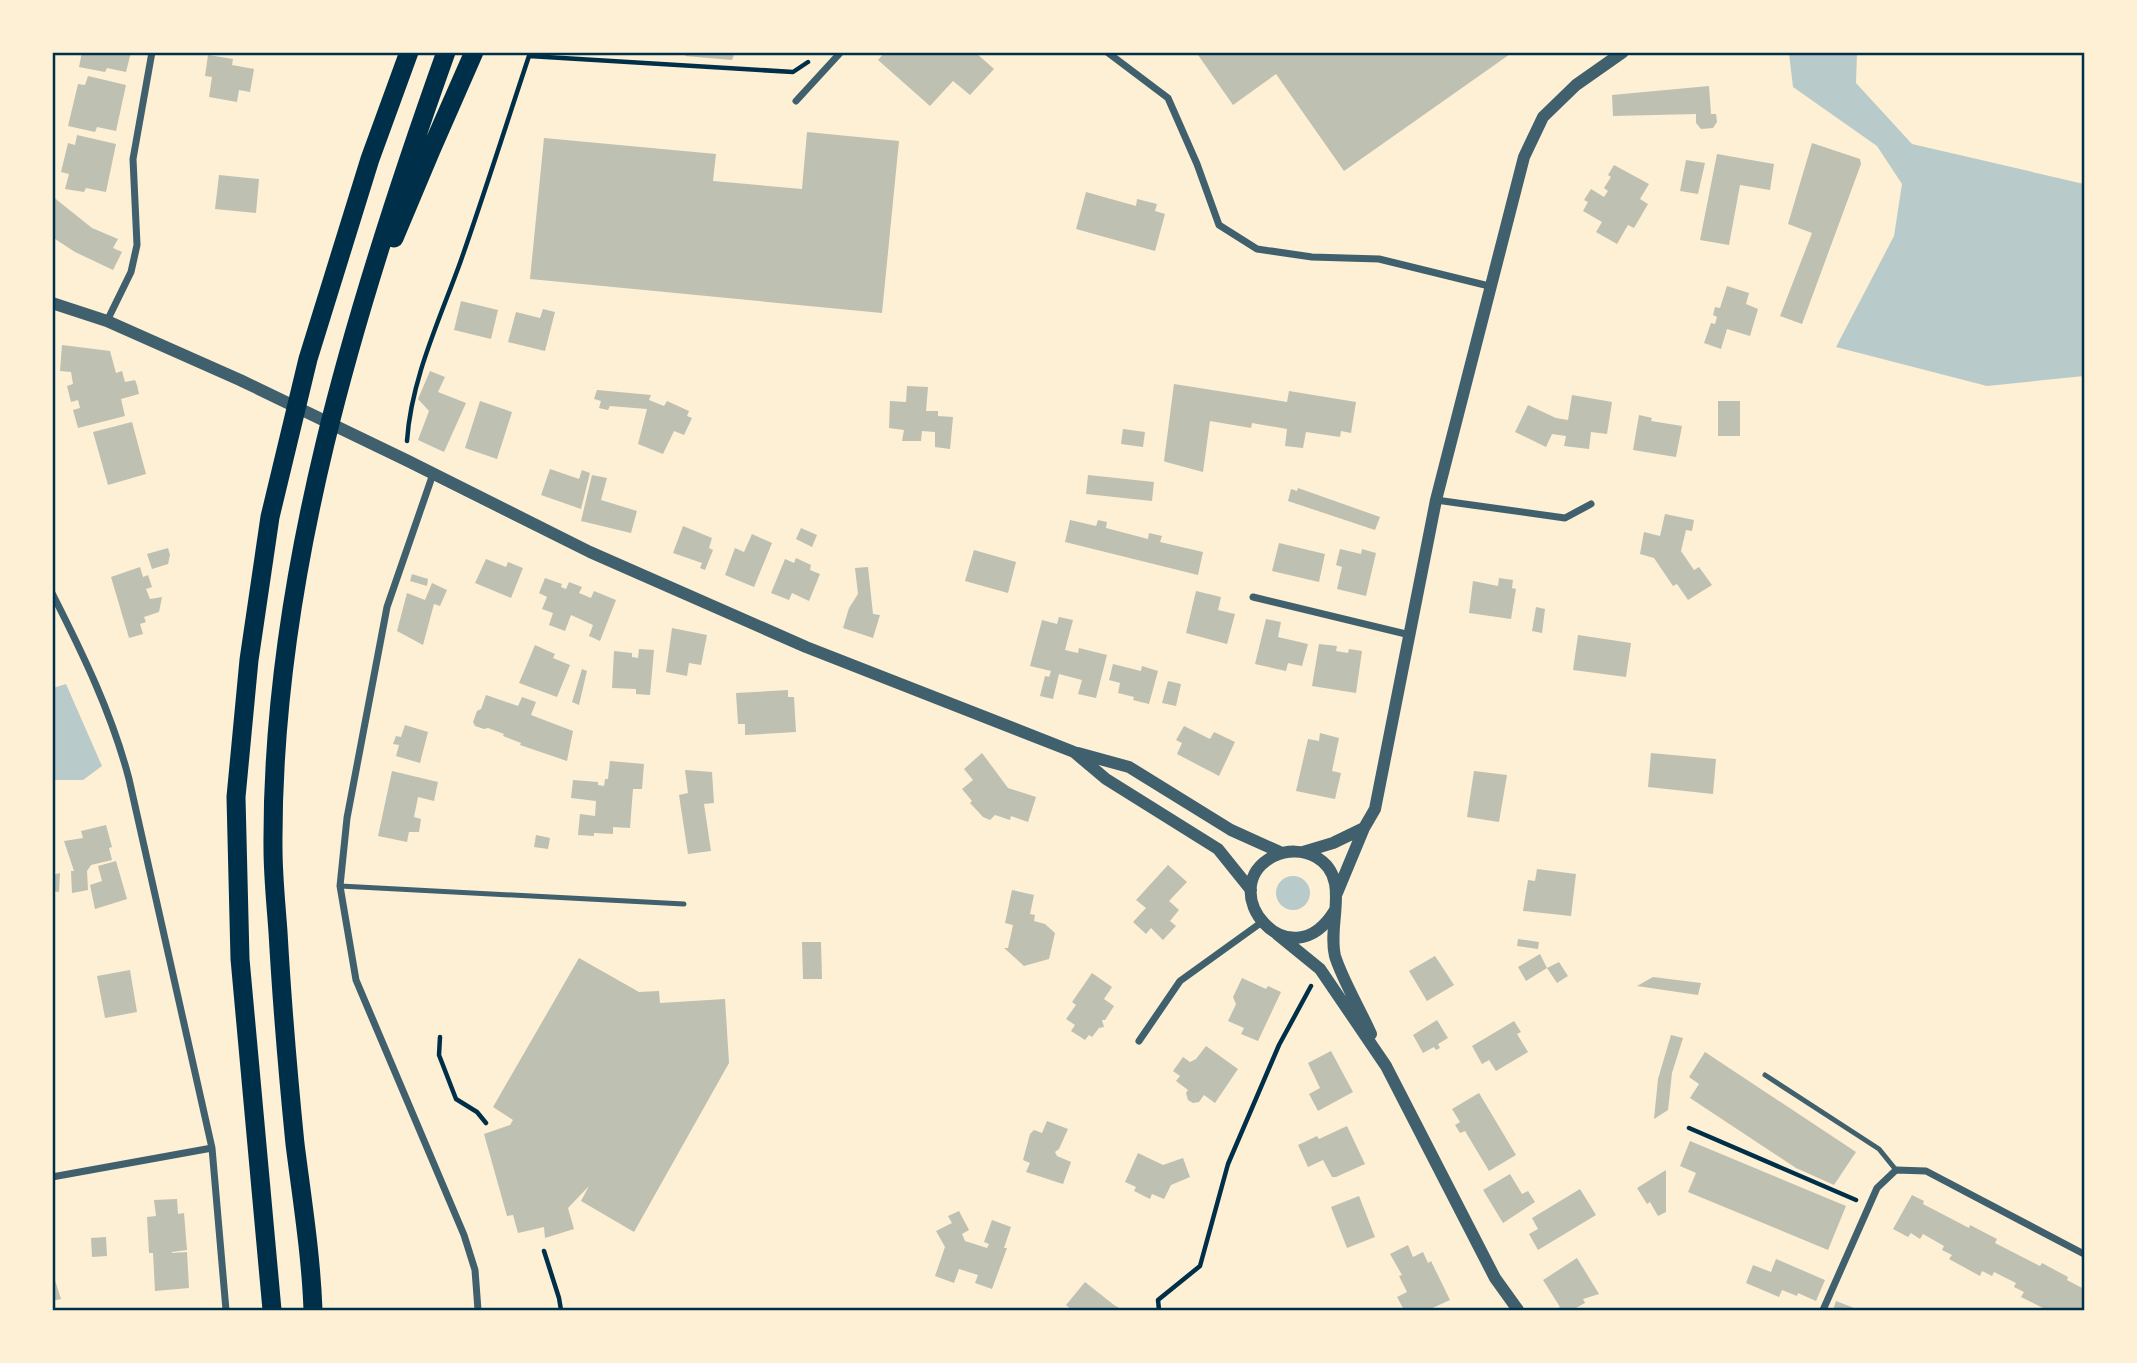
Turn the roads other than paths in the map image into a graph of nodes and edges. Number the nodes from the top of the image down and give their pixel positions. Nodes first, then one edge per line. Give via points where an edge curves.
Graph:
1 (152, 52) edge
2 (409, 52) edge
3 (446, 52) edge
4 (474, 52) edge
5 (841, 52) edge
6 (1107, 52) edge
7 (1623, 52) edge
8 (796, 101) dead end
9 (1489, 286) junction
10 (52, 303) edge
11 (107, 321) junction
12 (349, 349) junction
13 (433, 474) junction
14 (1436, 500) junction
15 (1591, 504) dead end
16 (52, 593) edge
17 (1253, 597) dead end
18 (1410, 635) junction
19 (1074, 752) junction
20 (1364, 828) junction
21 (1303, 852) junction
22 (1282, 853) junction
23 (340, 886) junction
24 (1251, 890) junction
25 (1337, 893) junction
26 (684, 904) dead end
27 (1335, 910) junction
28 (1262, 922) junction
29 (1277, 934) junction
30 (1139, 1041) dead end
31 (1386, 1066) junction
32 (1765, 1075) dead end
33 (212, 1148) junction
34 (1896, 1170) junction
35 (52, 1177) edge
36 (2084, 1254) edge
37 (226, 1311) edge
38 (272, 1311) edge
39 (313, 1311) edge
40 (478, 1311) edge
41 (1518, 1311) edge
42 (1823, 1311) edge

1 - 11 street via 133,159 137,245 131,272
2 - 38 highway via 370,159 308,359 270,517 249,660 236,797 240,959
3 - 12 highway
4 - 12 highway
5 - 8 street
6 - 9 street via 1168,98 1219,225 1257,249 1378,259
7 - 9 street via 1576,85 1543,117 1524,157
9 - 14 street
10 - 11 street
11 - 13 street
12 - 39 highway via 295,595 276,759 273,849 281,985
13 - 19 street via 590,552 806,647
13 - 23 street via 387,607 346,818
14 - 15 street via 1565,518
14 - 18 street
16 - 33 street via 119,741
17 - 18 street
18 - 20 street via 1375,809
19 - 22 street via 1129,767 1231,830
19 - 24 street via 1106,779 1218,849
20 - 21 street
20 - 25 street
21 - 22 street
21 - 25 street via 1327,867
22 - 24 street via 1261,866
23 - 26 lane
23 - 40 street via 356,980 464,1235 475,1270
24 - 28 street via 1255,913
25 - 27 street
27 - 29 street via 1317,931 1291,937
27 - 31 street via 1332,936 1336,957
28 - 29 street
28 - 30 street via 1180,981
29 - 31 street via 1320,969
31 - 41 street via 1495,1278
32 - 34 lane via 1879,1149
33 - 35 street
33 - 37 street
34 - 36 street via 1926,1171
34 - 42 street via 1877,1188

